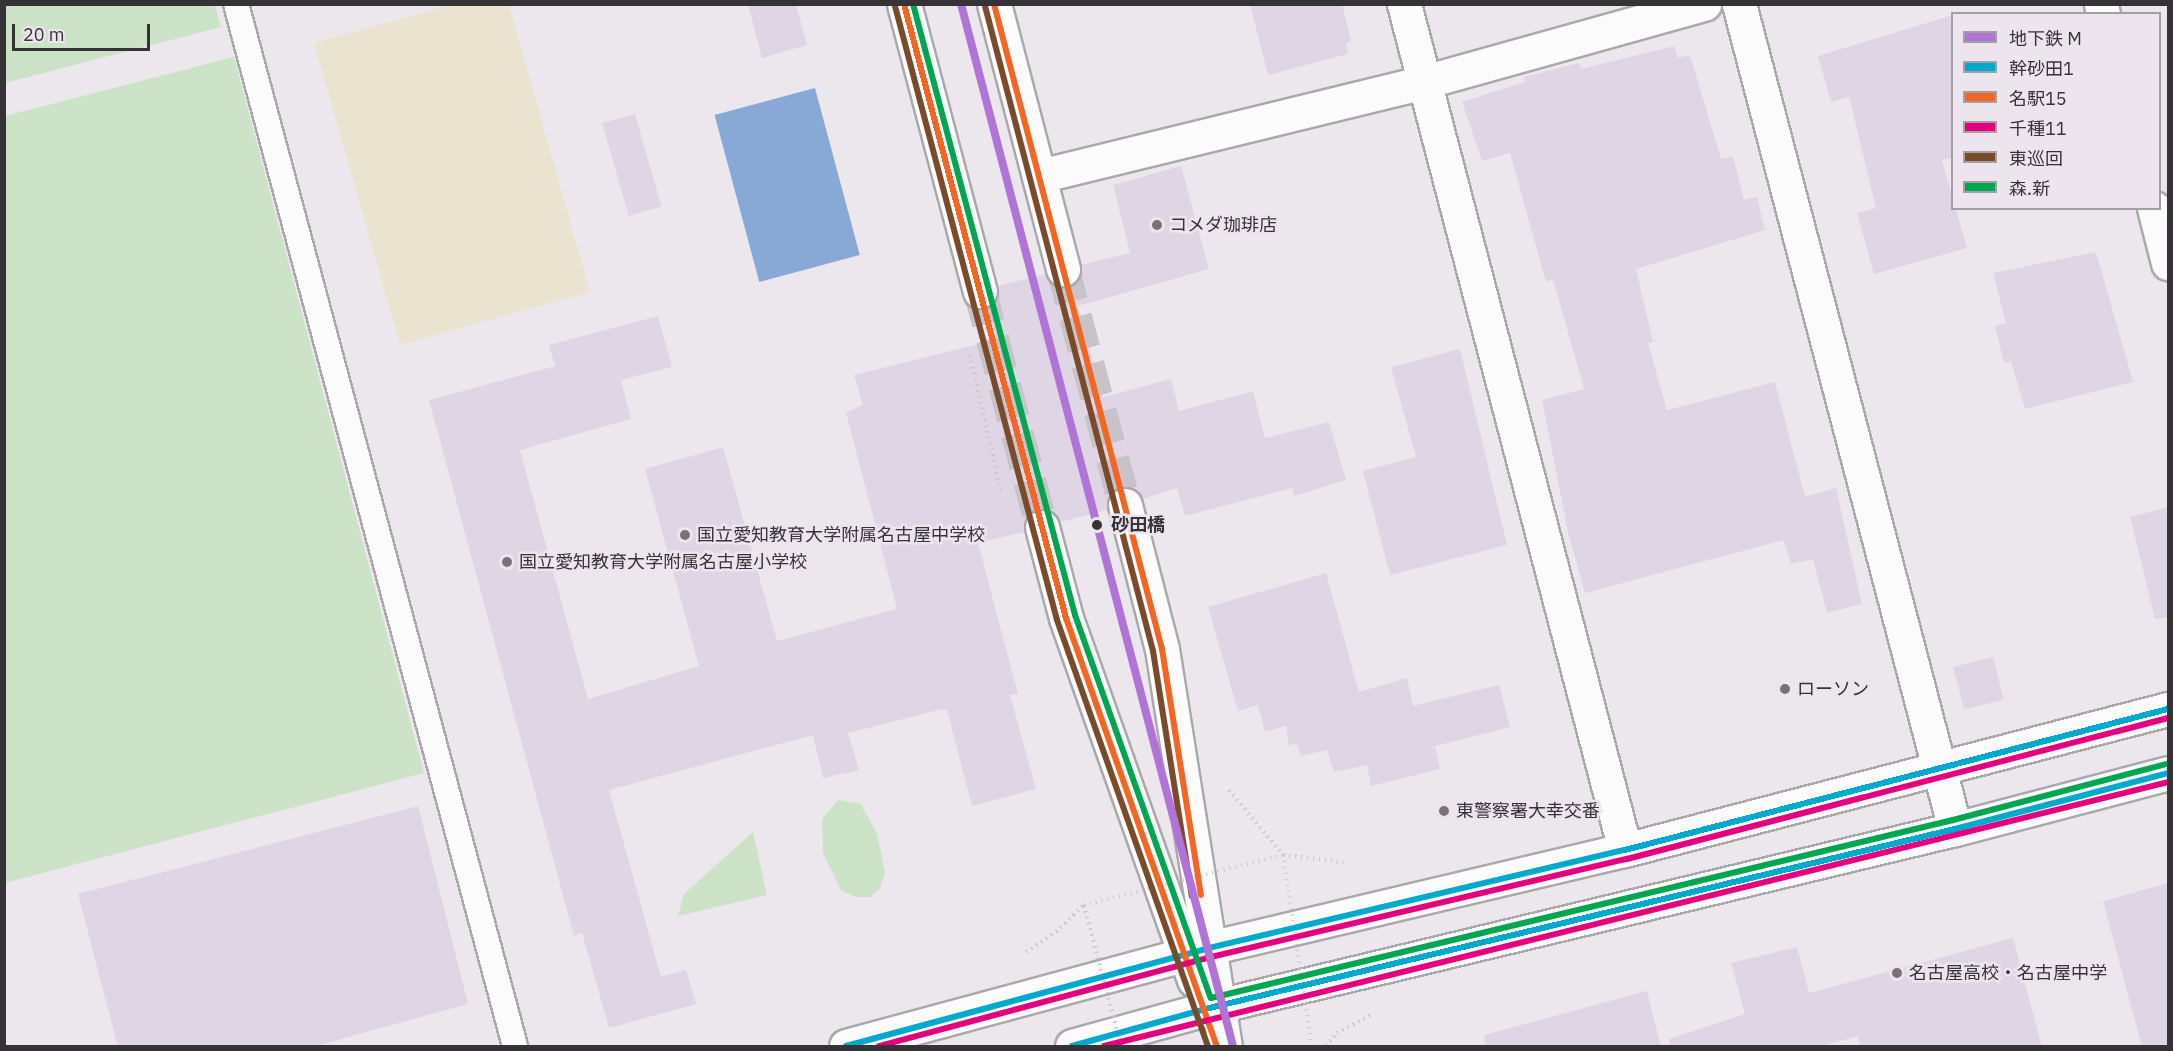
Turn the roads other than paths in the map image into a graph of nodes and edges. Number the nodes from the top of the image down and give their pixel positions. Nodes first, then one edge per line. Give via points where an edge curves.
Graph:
1 (236, 4) edge
2 (904, 4) edge
3 (994, 4) edge
4 (1404, 4) edge
5 (1704, 4) edge
6 (1739, 4) edge
7 (1424, 82) junction
8 (1039, 176) junction
9 (2155, 210) edge
10 (2169, 263) edge
11 (1063, 269) tunnel mouth
12 (980, 291) tunnel mouth
13 (1125, 505) tunnel mouth
14 (1042, 527) tunnel mouth
15 (2169, 709) edge
16 (1939, 771) junction
17 (2169, 772) edge
18 (1955, 829) junction
19 (1625, 850) junction
20 (1197, 951) junction
21 (1212, 1007) junction
22 (515, 1047) edge
23 (846, 1047) edge
24 (1072, 1047) edge
25 (1218, 1047) edge
26 (1225, 1047) edge

1 - 22 lane
2 - 12 street
3 - 8 street
4 - 7 street
5 - 7 street
6 - 16 street
7 - 8 street
7 - 19 street
8 - 11 street
9 - 10 street
13 - 20 street via 1162,649
14 - 20 street via 1066,618
15 - 16 street
16 - 18 street
16 - 19 street
17 - 18 street
18 - 21 street
19 - 20 street
20 - 21 street
20 - 23 street
21 - 24 street
21 - 25 street
21 - 26 street

